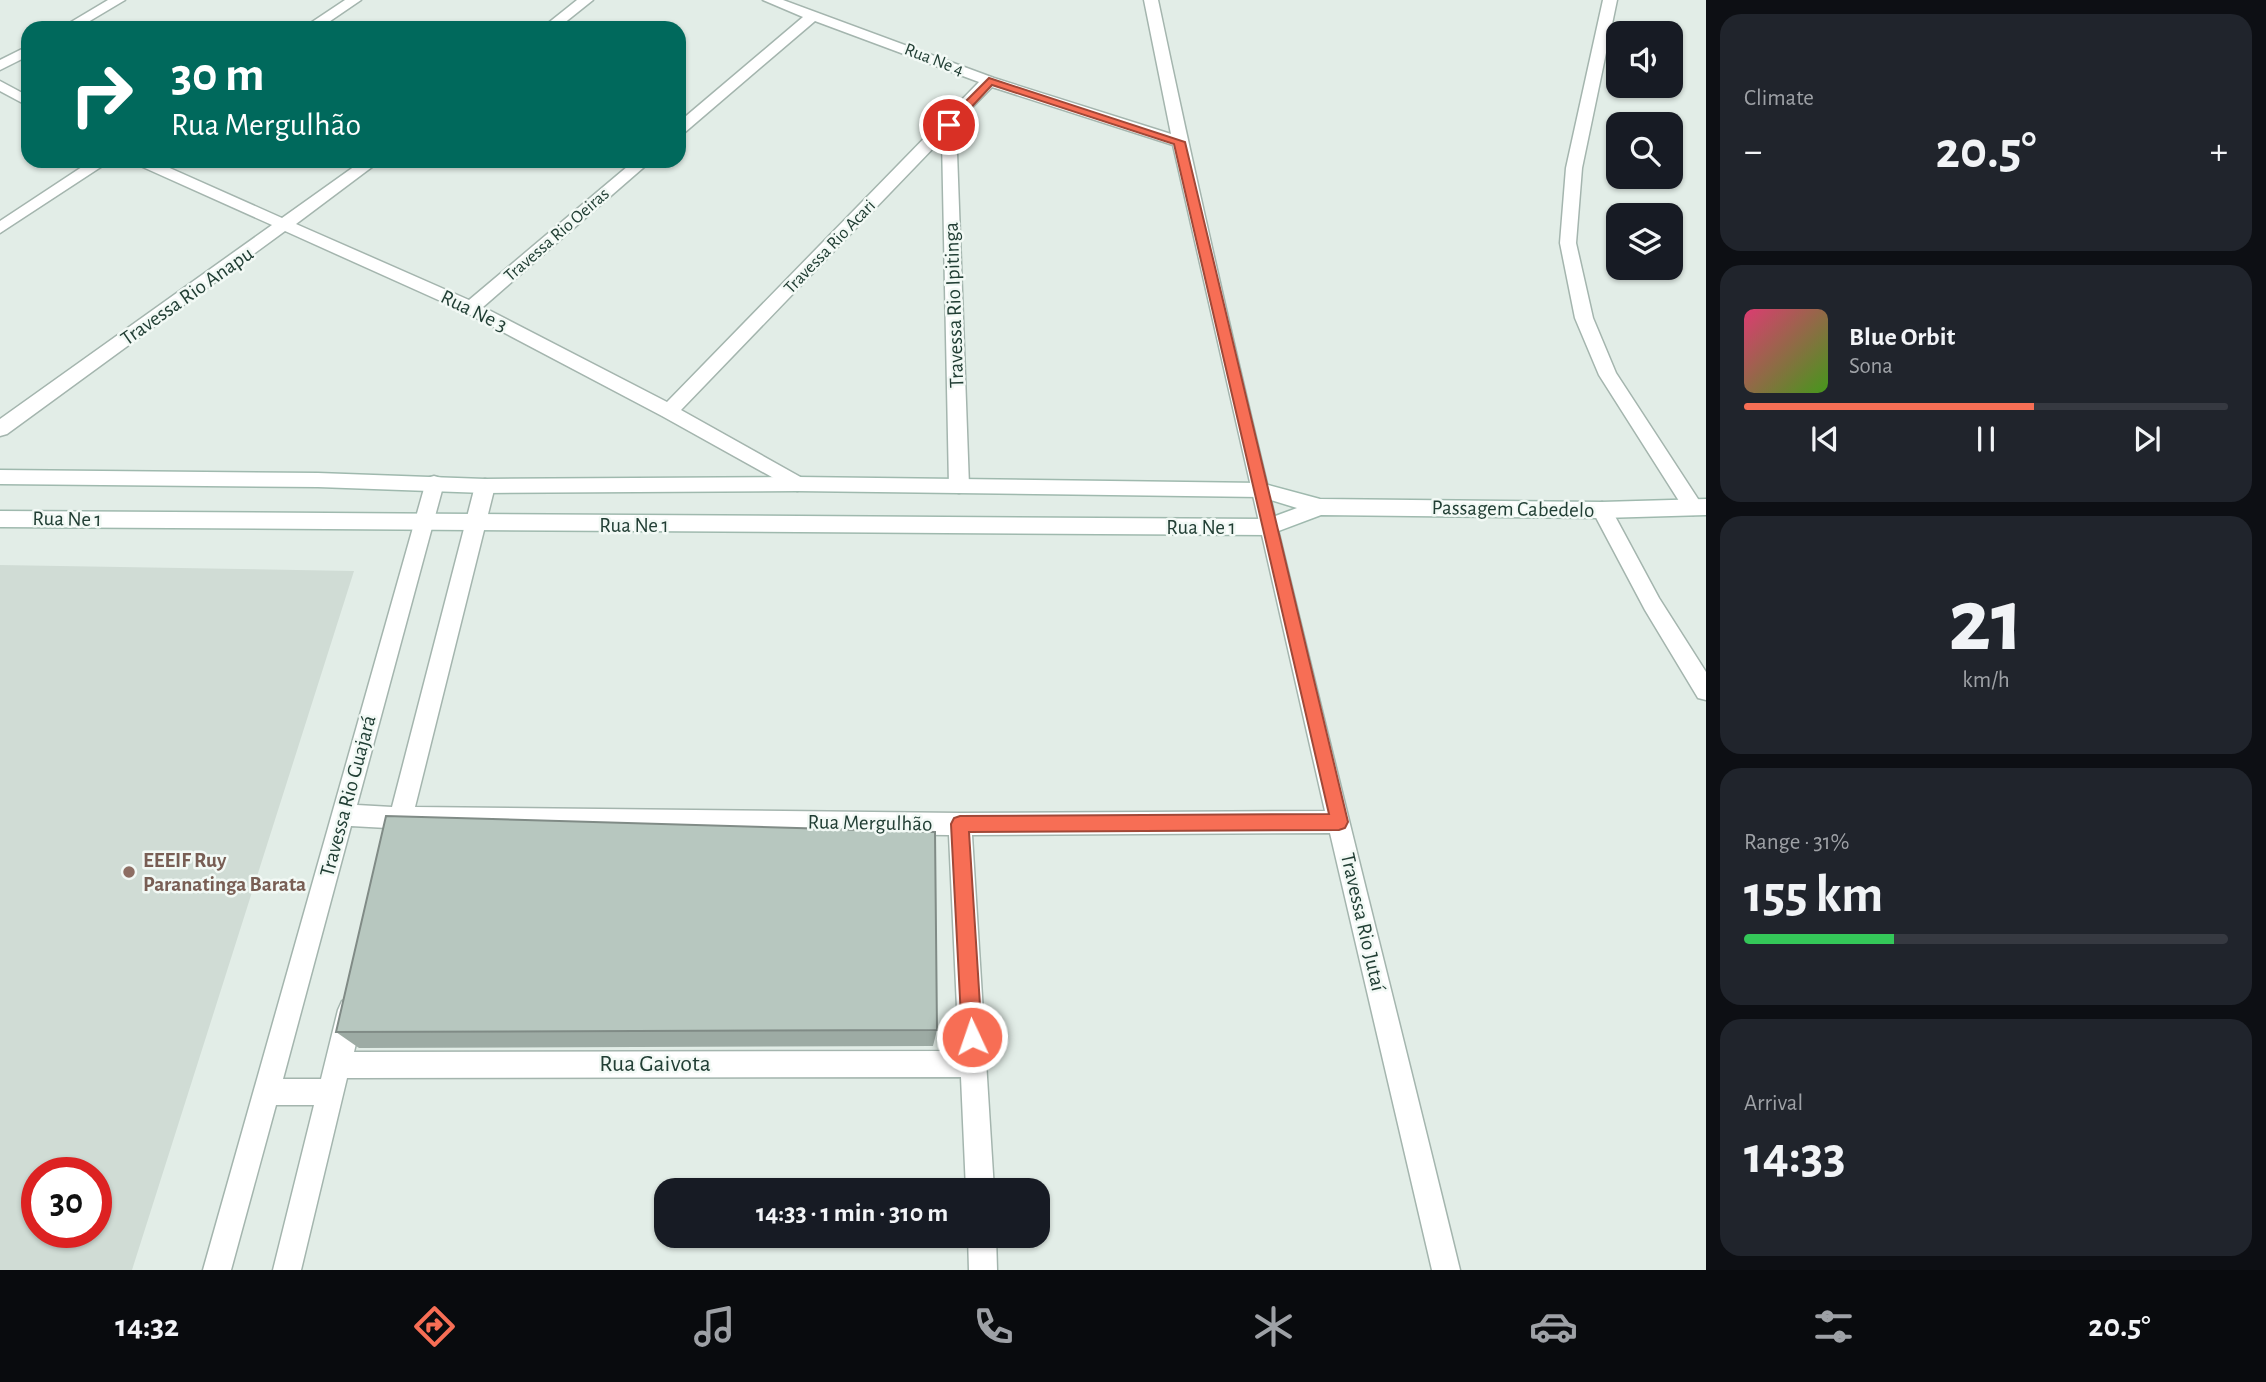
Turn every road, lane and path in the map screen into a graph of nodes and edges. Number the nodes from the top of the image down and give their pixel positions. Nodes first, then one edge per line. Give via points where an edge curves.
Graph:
1 (118, 0) edge
2 (354, 0) edge
3 (586, 0) edge
4 (770, 0) edge
5 (1151, 0) edge
6 (1610, 0) edge
7 (814, 15) junction
8 (80, 21) edge
9 (321, 21) edge
10 (558, 21) edge
11 (21, 54) edge
12 (0, 66) edge
13 (989, 81) junction
14 (0, 85) edge
15 (21, 98) edge
16 (686, 124) edge
17 (949, 125) junction
18 (1180, 142) junction
19 (91, 168) edge
20 (157, 168) edge
21 (363, 168) edge
22 (635, 168) edge
23 (286, 226) junction
24 (0, 228) edge
25 (471, 308) junction
26 (669, 411) junction
27 (0, 429) edge
28 (0, 477) edge
29 (434, 484) junction
30 (797, 484) junction
31 (485, 486) junction
32 (959, 486) junction
33 (1261, 490) junction
34 (1320, 507) junction
35 (1699, 507) edge
36 (1602, 510) junction
37 (0, 519) edge
38 (421, 523) junction
39 (476, 524) junction
40 (1268, 527) junction
41 (1706, 691) edge
42 (343, 815) junction
43 (401, 818) junction
44 (1339, 822) junction
45 (960, 824) junction
46 (391, 857) edge
47 (357, 987) edge
48 (974, 1064) junction
49 (336, 1065) junction
50 (330, 1091) junction
51 (268, 1092) junction
52 (979, 1178) edge
53 (982, 1248) edge
54 (217, 1270) edge
55 (288, 1270) edge
56 (983, 1270) edge
57 (1446, 1270) edge

1 - 8 street
2 - 9 street
3 - 10 street
4 - 7 street, Rua Ne 4
5 - 18 street, Travessa Rio Jutaí
6 - 35 street via 1574,168 1568,243 1574,279 1608,376
7 - 13 street, Rua Ne 4
7 - 16 street
11 - 12 street
13 - 17 street, Travessa Rio Acari
13 - 18 street, Rua Ne 4
14 - 15 street
17 - 26 street, Travessa Rio Acari
17 - 32 street, Travessa Rio Ipitinga
18 - 33 street, Travessa Rio Jutaí
19 - 24 street
20 - 23 street, Rua Ne 3
21 - 23 street, Travessa Rio Anapu
22 - 25 street, Travessa Rio Oeiras
23 - 25 street, Rua Ne 3
23 - 27 street, Travessa Rio Anapu
25 - 26 street, Rua Ne 3
26 - 30 street, Rua Ne 3
28 - 29 street, Rua Ne 1
29 - 31 street, Rua Ne 1
29 - 38 street, Travessa Rio Guajará
30 - 31 street, Rua Ne 1
30 - 32 street, Rua Ne 1
31 - 39 street
32 - 33 street, Rua Ne 1
33 - 34 street, Passagem Cabedelo
33 - 40 street, Travessa Rio Jutaí
34 - 36 street, Passagem Cabedelo
34 - 40 street, Passagem Cabedelo
35 - 36 street, Passagem Cabedelo
36 - 41 street
37 - 38 street, Rua Ne 1
38 - 39 street, Rua Ne 1
38 - 42 street, Travessa Rio Guajará
39 - 40 street, Rua Ne 1
39 - 43 street
40 - 44 street, Travessa Rio Jutaí
42 - 43 street, Rua Mergulhão
42 - 51 street, Travessa Rio Guajará
43 - 45 street, Rua Mergulhão
43 - 46 street
44 - 45 street, Rua Mergulhão
44 - 57 street, Travessa Rio Jutaí
45 - 48 street
47 - 49 street
48 - 49 street, Rua Gaivota
48 - 52 street
49 - 50 street
50 - 51 street
50 - 55 street
51 - 54 street, Travessa Rio Guajará
53 - 56 street

